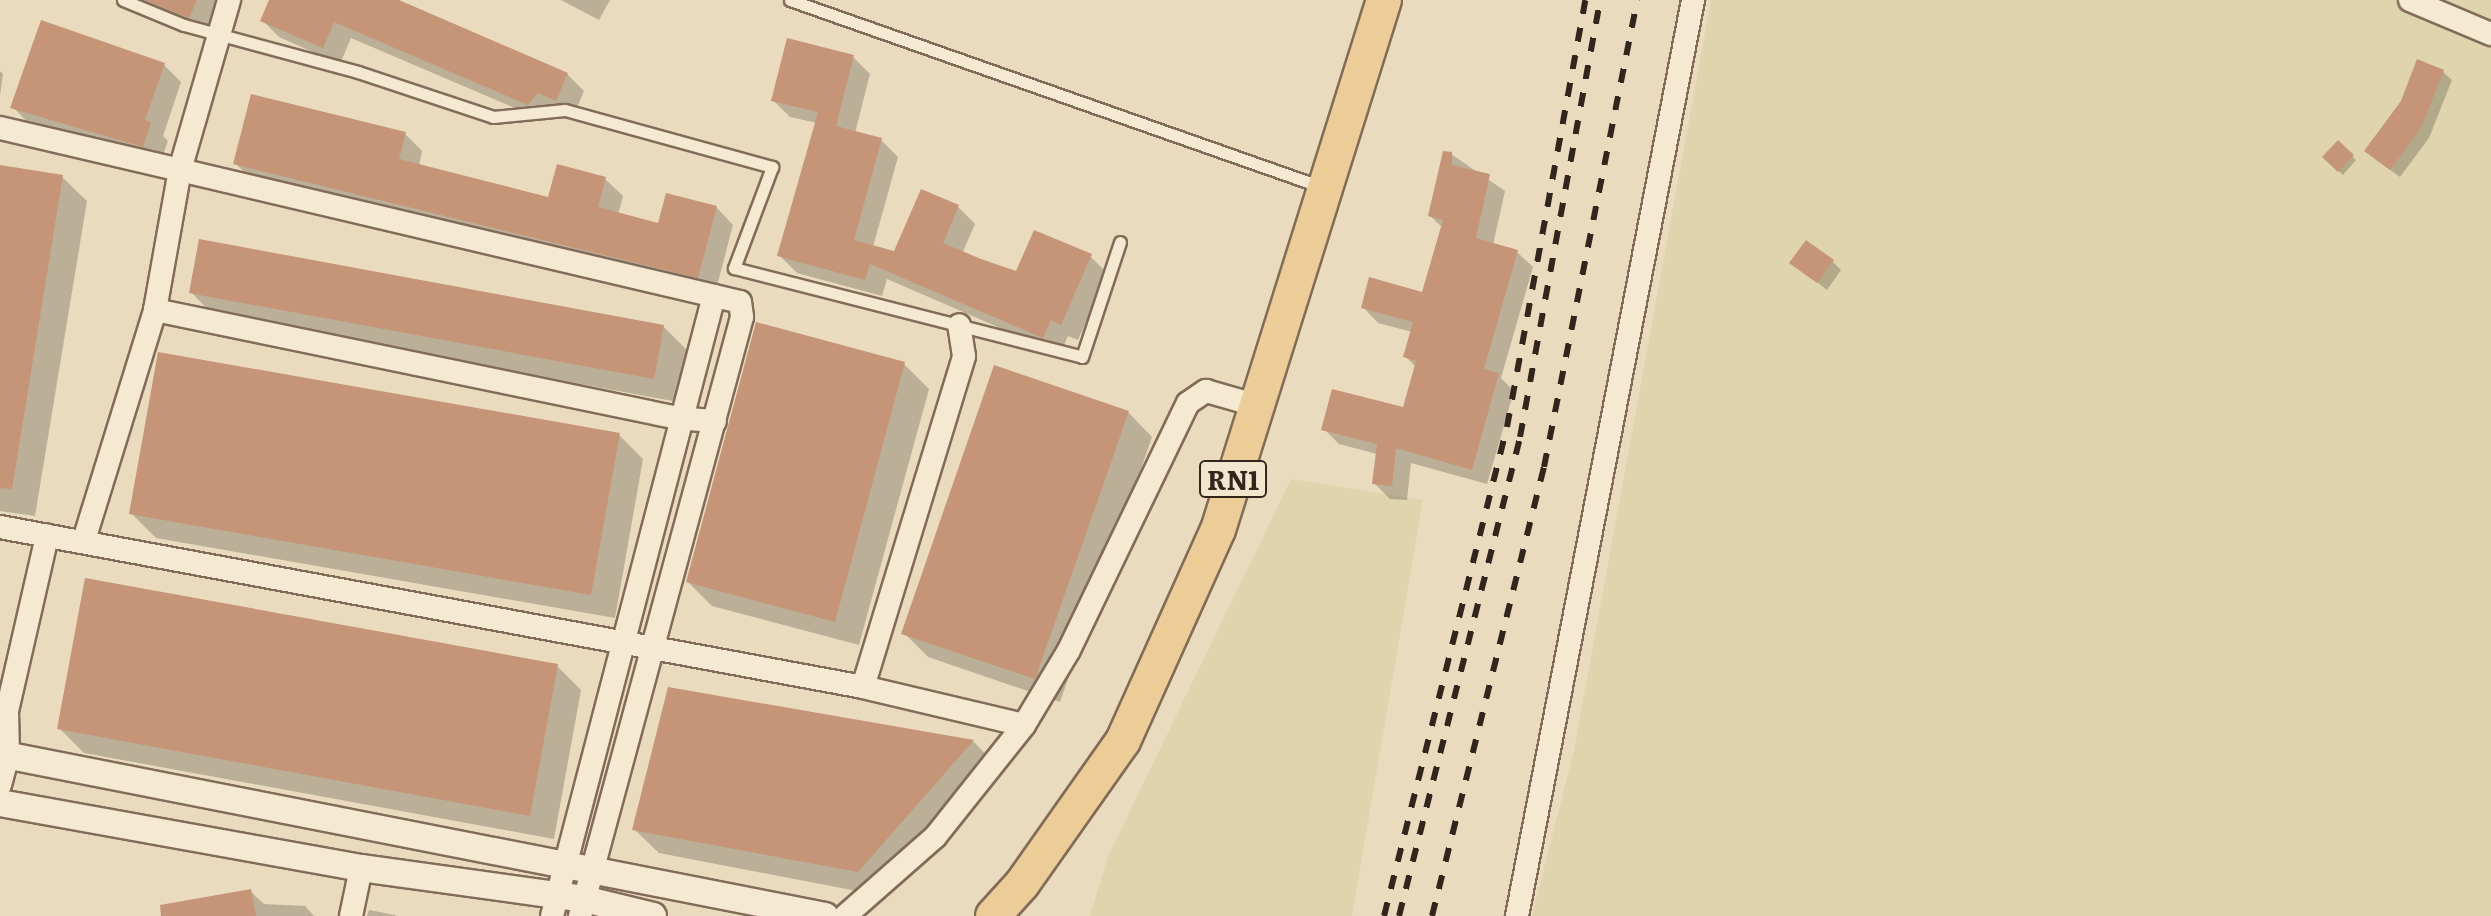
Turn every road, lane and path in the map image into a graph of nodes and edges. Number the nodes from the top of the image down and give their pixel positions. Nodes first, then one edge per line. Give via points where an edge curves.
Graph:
1 (123, 0) edge
2 (229, 0) edge
3 (790, 0) edge
4 (1384, 0) edge
5 (1693, 0) edge
6 (2410, 0) edge
7 (216, 33) junction
8 (2491, 34) edge
9 (0, 128) edge
10 (180, 170) junction
11 (1325, 188) junction
12 (1120, 242) dead end
13 (714, 296) junction
14 (155, 310) junction
15 (959, 325) junction
16 (1255, 405) junction
17 (678, 418) junction
18 (715, 421) junction
19 (0, 527) edge
20 (47, 536) junction
21 (84, 540) junction
22 (620, 641) junction
23 (654, 648) junction
24 (863, 687) junction
25 (3, 716) edge
26 (1024, 725) junction
27 (4, 754) edge
28 (0, 785) edge
29 (0, 803) edge
30 (565, 864) junction
31 (361, 868) junction
32 (593, 869) junction
33 (555, 906) edge
34 (582, 907) edge
35 (351, 916) edge
36 (653, 916) edge
37 (825, 916) edge
38 (845, 916) edge
39 (993, 916) edge
40 (1517, 916) edge

1 - 7 lane
2 - 7 street
3 - 11 lane
4 - 11 main road, RN1
5 - 40 street
6 - 8 street
7 - 10 street
7 - 15 lane via 493,117 565,110 772,167 734,268
9 - 10 street
10 - 13 street
10 - 14 street
11 - 16 main road, RN1
12 - 15 lane via 1082,357
13 - 17 street
13 - 18 street via 736,300 744,309
14 - 17 street
14 - 21 street
15 - 24 street via 964,356
16 - 26 street via 1206,391 1188,403 1069,650
16 - 39 main road, RN1 via 1218,530 1123,741 1022,884
17 - 18 street
17 - 22 street
18 - 23 street
19 - 20 street
20 - 21 street
20 - 25 street
21 - 22 street
22 - 23 street
22 - 30 street
23 - 24 street
23 - 32 street
24 - 26 street
25 - 27 street
26 - 38 street via 935,837
27 - 28 street
27 - 30 street
29 - 31 street
30 - 32 street
30 - 33 street
31 - 33 street
31 - 35 street
32 - 34 street
32 - 37 street
33 - 34 street
34 - 36 street

